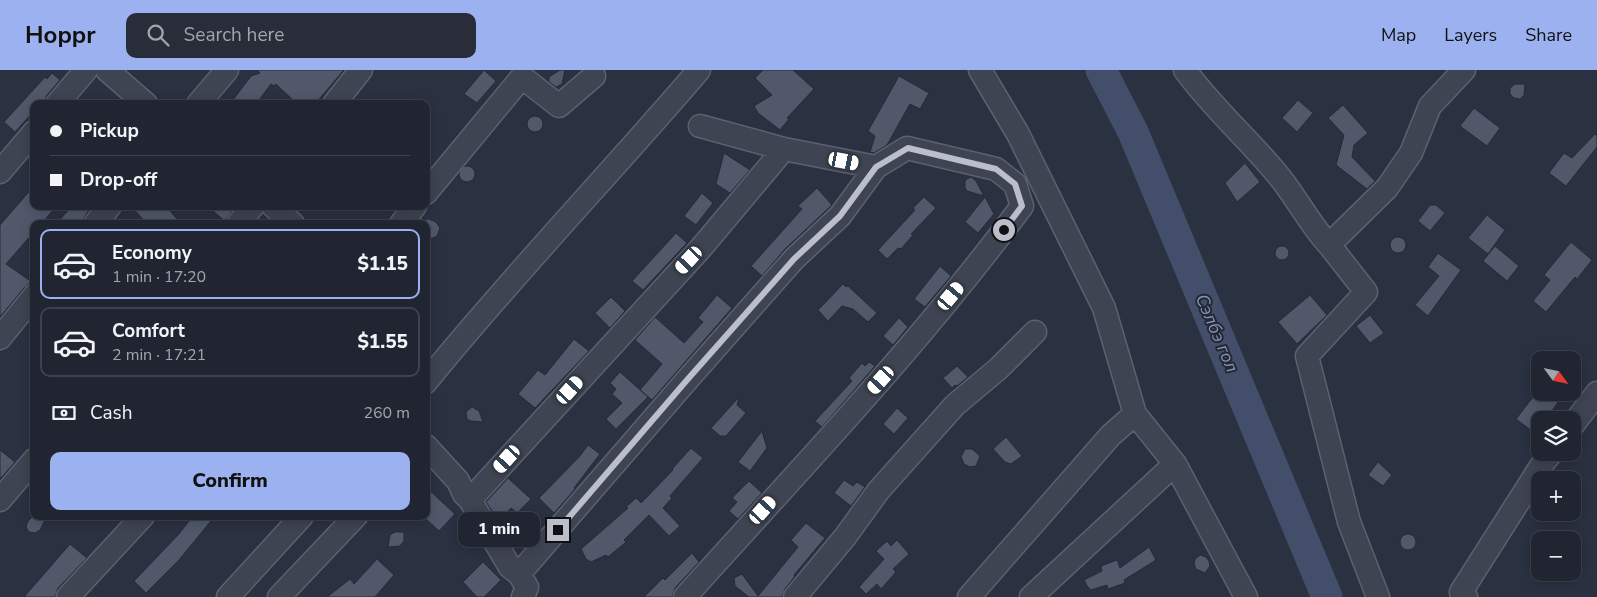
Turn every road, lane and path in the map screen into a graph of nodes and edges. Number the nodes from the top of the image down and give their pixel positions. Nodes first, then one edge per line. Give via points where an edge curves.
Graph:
1 (86, 70) edge
2 (108, 70) edge
3 (227, 70) edge
4 (361, 70) edge
5 (699, 70) edge
6 (980, 70) edge
7 (1185, 70) edge
8 (1464, 70) edge
9 (594, 76) dead end
10 (60, 100) edge
11 (142, 100) edge
12 (201, 100) edge
13 (337, 100) edge
14 (700, 126) dead end
15 (30, 137) edge
16 (784, 148) junction
17 (876, 167) junction
18 (0, 172) edge
19 (430, 188) edge
20 (107, 210) edge
21 (250, 210) edge
22 (277, 210) edge
23 (413, 210) edge
24 (98, 220) edge
25 (241, 220) edge
26 (289, 220) edge
27 (404, 220) edge
28 (1330, 246) junction
29 (30, 301) edge
30 (1035, 332) dead end
31 (0, 338) edge
32 (430, 377) edge
33 (1597, 393) edge
34 (1135, 414) junction
35 (1581, 414) edge
36 (430, 450) edge
37 (1545, 461) edge
38 (1175, 464) junction
39 (30, 465) edge
40 (0, 500) edge
41 (470, 500) junction
42 (138, 520) edge
43 (298, 520) edge
44 (352, 520) edge
45 (519, 574) junction
46 (68, 597) edge
47 (228, 597) edge
48 (279, 597) edge
49 (522, 597) edge
50 (685, 597) edge
51 (795, 597) edge
52 (968, 597) edge
53 (1031, 597) edge
54 (1246, 597) edge
55 (1378, 597) edge
56 (1466, 597) edge

1 - 10 street
2 - 11 street
3 - 12 street
4 - 13 street
5 - 32 street via 481,315
6 - 34 street via 1018,134 1104,308
7 - 28 street via 1282,180
8 - 28 street via 1430,106 1410,153 1387,188
9 - 19 street via 559,106 522,77
14 - 16 street
15 - 18 street
16 - 17 street
16 - 41 street via 701,248
17 - 45 street via 840,216 794,259
17 - 50 street via 908,148 996,169 1015,184 1022,206 881,380
20 - 24 street
21 - 25 street
22 - 26 street
23 - 27 street
28 - 55 street via 1366,292 1307,356 1349,522
29 - 31 street
30 - 51 street via 949,412 879,490
33 - 35 street
34 - 38 street
34 - 52 street via 1112,435
36 - 41 street via 458,481
37 - 56 street via 1461,592
38 - 53 street
38 - 54 street
39 - 40 street
41 - 45 street via 510,567
42 - 46 street
43 - 47 street
44 - 48 street
45 - 49 street via 527,587

